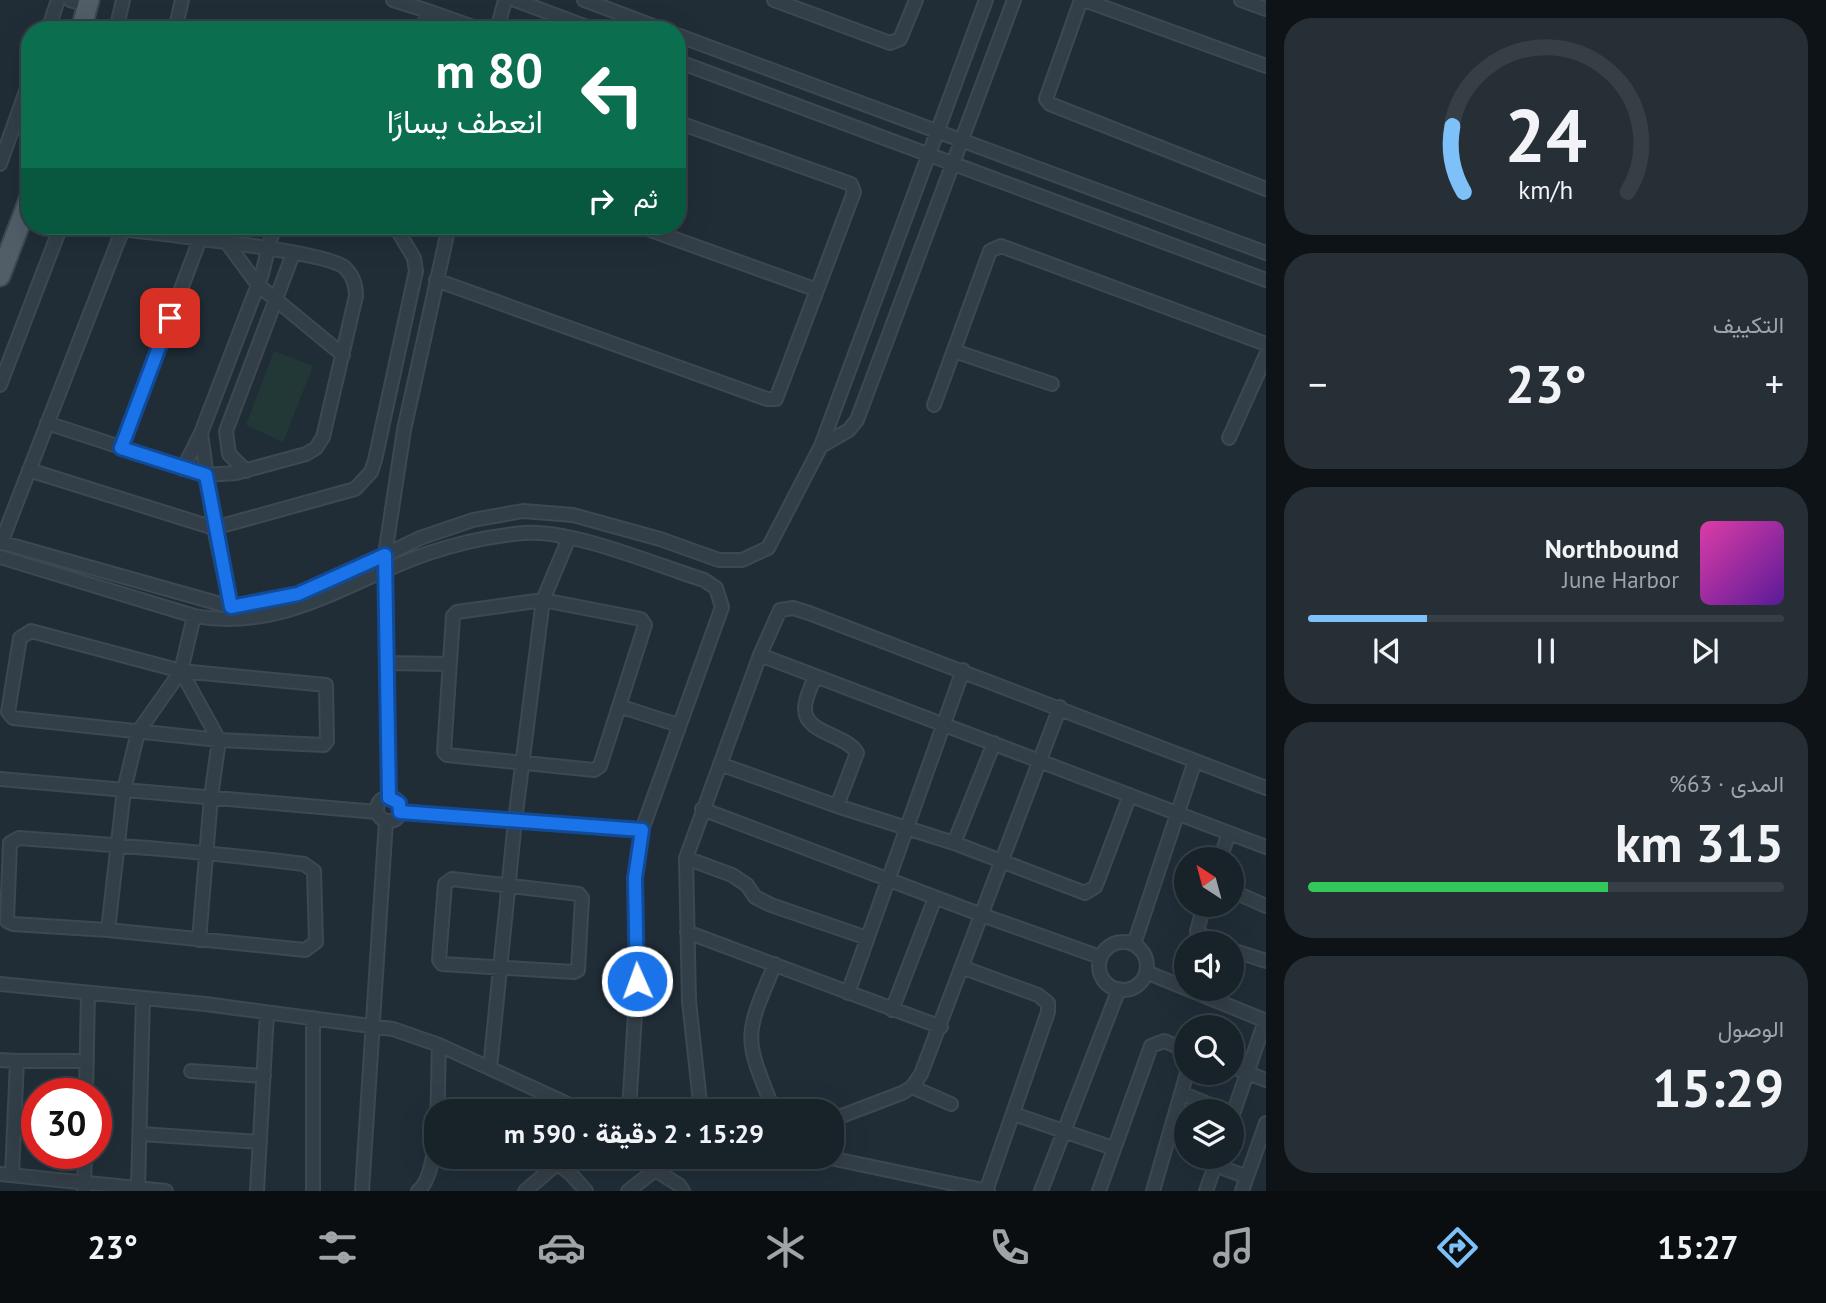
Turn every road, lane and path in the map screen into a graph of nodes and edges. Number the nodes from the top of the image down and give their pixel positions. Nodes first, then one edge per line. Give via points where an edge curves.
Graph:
1 (58, 0) edge
2 (123, 0) edge
3 (182, 0) edge
4 (393, 0) edge
5 (505, 0) edge
6 (515, 0) edge
7 (584, 0) edge
8 (774, 0) edge
9 (916, 0) edge
10 (986, 0) edge
11 (1014, 0) edge
12 (1082, 0) edge
13 (1241, 0) edge
14 (82, 2) edge
15 (1266, 9) edge
16 (428, 11) junction
17 (51, 21) edge
18 (81, 21) edge
19 (118, 21) edge
20 (177, 21) edge
21 (425, 21) edge
22 (456, 21) edge
23 (499, 21) edge
24 (571, 21) edge
25 (640, 21) edge
26 (686, 37) edge
27 (686, 64) edge
28 (1266, 66) edge
29 (21, 105) edge
30 (686, 125) edge
31 (938, 131) junction
32 (962, 140) junction
33 (929, 155) junction
34 (954, 163) junction
35 (0, 164) edge
36 (1266, 189) edge
37 (21, 221) edge
38 (58, 235) edge
39 (121, 235) edge
40 (175, 235) edge
41 (272, 235) edge
42 (400, 235) edge
43 (447, 235) edge
44 (664, 235) edge
45 (200, 239) junction
46 (227, 243) junction
47 (269, 250) junction
48 (1266, 253) edge
49 (293, 254) junction
50 (0, 276) edge
51 (436, 280) junction
52 (1266, 280) edge
53 (258, 285) junction
54 (817, 290) junction
55 (276, 300) junction
56 (1266, 344) edge
57 (954, 351) junction
58 (343, 355) junction
59 (1266, 355) edge
60 (1052, 384) dead end
61 (0, 385) edge
62 (934, 405) dead end
63 (47, 423) junction
64 (201, 433) junction
65 (1229, 438) dead end
66 (821, 446) junction
67 (121, 448) junction
68 (183, 469) junction
69 (29, 470) junction
70 (246, 471) junction
71 (206, 475) junction
72 (214, 528) junction
73 (569, 538) junction
74 (0, 543) edge
75 (385, 555) junction
76 (0, 557) edge
77 (383, 572) junction
78 (543, 600) junction
79 (231, 607) junction
80 (194, 616) junction
81 (760, 654) junction
82 (387, 663) junction
83 (448, 664) junction
84 (963, 670) junction
85 (181, 671) junction
86 (815, 676) junction
87 (619, 706) junction
88 (1060, 707) junction
89 (943, 724) junction
90 (678, 725) junction
91 (138, 732) junction
92 (219, 740) junction
93 (993, 743) junction
94 (1039, 760) junction
95 (1195, 761) junction
96 (720, 764) junction
97 (523, 765) junction
98 (0, 779) edge
99 (1266, 788) edge
100 (124, 790) junction
101 (1130, 794) junction
102 (211, 797) junction
103 (389, 798) junction
104 (837, 806) junction
105 (702, 809) junction
106 (400, 812) junction
107 (1177, 813) junction
108 (382, 816) junction
109 (515, 821) junction
110 (907, 827) junction
111 (642, 830) junction
112 (1229, 833) junction
113 (954, 843) junction
114 (117, 845) junction
115 (1224, 847) edge
116 (1266, 847) edge
117 (206, 852) junction
118 (686, 858) junction
119 (1003, 862) junction
120 (887, 878) junction
121 (509, 886) junction
122 (1244, 896) edge
123 (935, 898) junction
124 (1266, 906) edge
125 (982, 915) junction
126 (108, 930) junction
127 (687, 932) junction
128 (867, 938) junction
129 (199, 940) junction
130 (1135, 944) junction
131 (1244, 954) edge
132 (1100, 957) junction
133 (1266, 961) edge
134 (775, 964) junction
135 (964, 968) junction
136 (501, 969) junction
137 (1146, 972) junction
138 (0, 985) edge
139 (1119, 989) junction
140 (848, 993) junction
141 (88, 994) junction
142 (143, 999) junction
143 (892, 1010) junction
144 (267, 1013) junction
145 (313, 1018) junction
146 (1266, 1021) edge
147 (371, 1025) junction
148 (940, 1027) junction
149 (439, 1045) junction
150 (1174, 1045) edge
151 (0, 1060) edge
152 (17, 1061) junction
153 (87, 1061) junction
154 (490, 1068) junction
155 (191, 1071) dead end
156 (1244, 1072) edge
157 (1249, 1074) junction
158 (264, 1076) junction
159 (86, 1078) edge
160 (1266, 1080) edge
161 (1183, 1085) edge
162 (912, 1087) junction
163 (1181, 1093) junction
164 (436, 1099) edge
165 (557, 1099) edge
166 (630, 1099) edge
167 (700, 1099) edge
168 (769, 1099) edge
169 (1196, 1099) edge
170 (1239, 1099) edge
171 (951, 1104) dead end
172 (1014, 1114) junction
173 (844, 1115) edge
174 (1266, 1123) edge
175 (1063, 1132) junction
176 (141, 1134) junction
177 (260, 1142) junction
178 (1113, 1148) junction
179 (844, 1161) edge
180 (431, 1169) edge
181 (545, 1169) edge
182 (563, 1169) edge
183 (1214, 1169) edge
184 (1232, 1169) edge
185 (654, 1170) joint
186 (6, 1174) edge
187 (1247, 1177) junction
188 (84, 1186) edge
189 (138, 1188) junction
190 (166, 1191) edge
191 (257, 1191) edge
192 (313, 1191) edge
193 (362, 1191) edge
194 (418, 1191) edge
195 (524, 1191) edge
196 (586, 1191) edge
197 (628, 1191) edge
198 (683, 1191) edge
199 (987, 1191) edge
200 (1041, 1191) edge
201 (1099, 1191) edge
202 (1153, 1191) edge
203 (1206, 1191) edge
204 (1242, 1191) edge

1 - 17 street
2 - 19 street
3 - 20 street
4 - 16 street
5 - 23 street
6 - 24 street
7 - 25 street
8 - 9 street via 890,43 900,39
10 - 31 street
11 - 32 street
12 - 28 street
12 - 36 street via 1046,99 1050,104
13 - 15 street
14 - 18 main road
16 - 21 street
16 - 22 street
26 - 31 street
27 - 33 street
29 - 35 street
30 - 54 street via 851,184 854,192
31 - 32 street
31 - 33 street
32 - 34 street
32 - 48 street
33 - 34 street
33 - 66 street
34 - 52 street
34 - 66 street via 858,420
37 - 50 main road
38 - 61 street
39 - 63 street
40 - 45 street
41 - 47 street
42 - 72 street via 414,258 415,271 371,472 364,482 343,493
43 - 51 street
44 - 54 street
45 - 46 street
45 - 67 street
46 - 47 street
46 - 53 street
47 - 49 street
47 - 53 street
49 - 55 street
49 - 58 street via 336,262 352,276 356,296
51 - 54 street via 767,399 776,399
51 - 75 street via 404,430
53 - 55 street
53 - 64 street
55 - 58 street
55 - 70 street via 226,431 229,454
56 - 57 street via 1001,246 990,251
57 - 60 street
57 - 62 street
58 - 70 street via 320,443 306,453
59 - 65 street
63 - 67 street
63 - 69 street
64 - 68 street
64 - 71 street
66 - 75 street via 768,548 742,560 719,560 573,515 523,511 473,520
67 - 68 street
68 - 71 street
69 - 72 street
69 - 74 street
70 - 71 street
71 - 72 street
72 - 79 street
73 - 77 street via 528,533 478,539
73 - 78 street
73 - 90 street via 704,580 716,588 722,607
74 - 79 street
75 - 77 street
75 - 79 street via 298,594
76 - 80 street
77 - 80 street via 331,597 268,617 223,621
77 - 82 street
78 - 83 street via 457,611
78 - 87 street via 640,619 645,625
78 - 97 street
80 - 85 street
81 - 84 street via 776,615 793,608
81 - 86 street
81 - 96 street
82 - 83 street
82 - 103 street
83 - 97 street via 444,752
84 - 88 street
84 - 89 street
85 - 91 street
85 - 91 street via 31,631 20,638 8,712 13,718
85 - 92 street
85 - 92 street via 326,685 324,745
86 - 89 street
86 - 104 street via 805,708 807,716 858,753
87 - 90 street
87 - 97 street via 600,766 594,771
88 - 94 street
88 - 95 street
89 - 93 street
89 - 110 street
90 - 111 street
91 - 92 street
91 - 100 street
92 - 102 street
93 - 94 street
93 - 113 street
94 - 101 street
94 - 119 street
95 - 99 street
95 - 107 street
96 - 104 street
96 - 105 street
97 - 109 street
98 - 100 street
100 - 102 street
100 - 114 street
101 - 107 street
101 - 119 street via 1090,892
102 - 108 street
102 - 117 street
103 - 106 street via 399,803
103 - 108 street via 379,803
104 - 110 street
105 - 118 street
105 - 120 street
106 - 108 street via 395,819
106 - 109 street
107 - 112 street
107 - 130 street
108 - 147 street
109 - 111 street
109 - 121 street
110 - 113 street
110 - 120 street
111 - 166 street via 635,878 636,993
112 - 115 street
112 - 116 street
113 - 119 street
114 - 117 street
114 - 126 street
114 - 126 street via 19,838 10,843 7,921
117 - 129 street
117 - 129 street via 304,864 314,872 316,942 304,950
118 - 127 street
118 - 128 street via 732,875 771,905
119 - 125 street
120 - 123 street
120 - 128 street
121 - 136 street
121 - 136 street via 452,879 445,884 439,960 442,964
121 - 136 street via 579,894 578,970
122 - 124 street
123 - 125 street
123 - 143 street
125 - 132 street
125 - 135 street
126 - 129 street
127 - 134 street
127 - 167 street
128 - 140 street
130 - 132 street via 1113,943
130 - 137 street via 1145,956
131 - 133 street
132 - 139 street via 1103,980
134 - 140 street
134 - 168 street via 749,1038
135 - 148 street
135 - 172 street via 1038,995 1048,1003
136 - 154 street
137 - 139 street via 1137,985
137 - 146 street
138 - 141 street
139 - 175 street
140 - 143 street
141 - 142 street
141 - 153 street
142 - 144 street
142 - 176 street
143 - 148 street
144 - 145 street
144 - 158 street
145 - 147 street
145 - 192 street
146 - 157 street
147 - 149 street
147 - 193 street
148 - 162 street
149 - 154 street
149 - 164 street
150 - 178 street via 1164,1041 1151,1046
151 - 152 street
152 - 153 street
152 - 186 street
153 - 159 street
154 - 165 street
155 - 158 street
156 - 157 street
157 - 160 street
157 - 170 street
158 - 177 street
161 - 163 street
162 - 171 street
162 - 173 street
163 - 169 street
163 - 202 street
172 - 175 street
172 - 199 street
174 - 187 street
175 - 178 street
175 - 200 street
176 - 177 street
176 - 189 street
177 - 191 street
178 - 201 street
179 - 199 street
180 - 194 street
181 - 195 street
182 - 196 street
183 - 203 street
184 - 187 street
185 - 197 street
185 - 198 street
186 - 188 street
187 - 204 street
188 - 189 street
189 - 190 street

